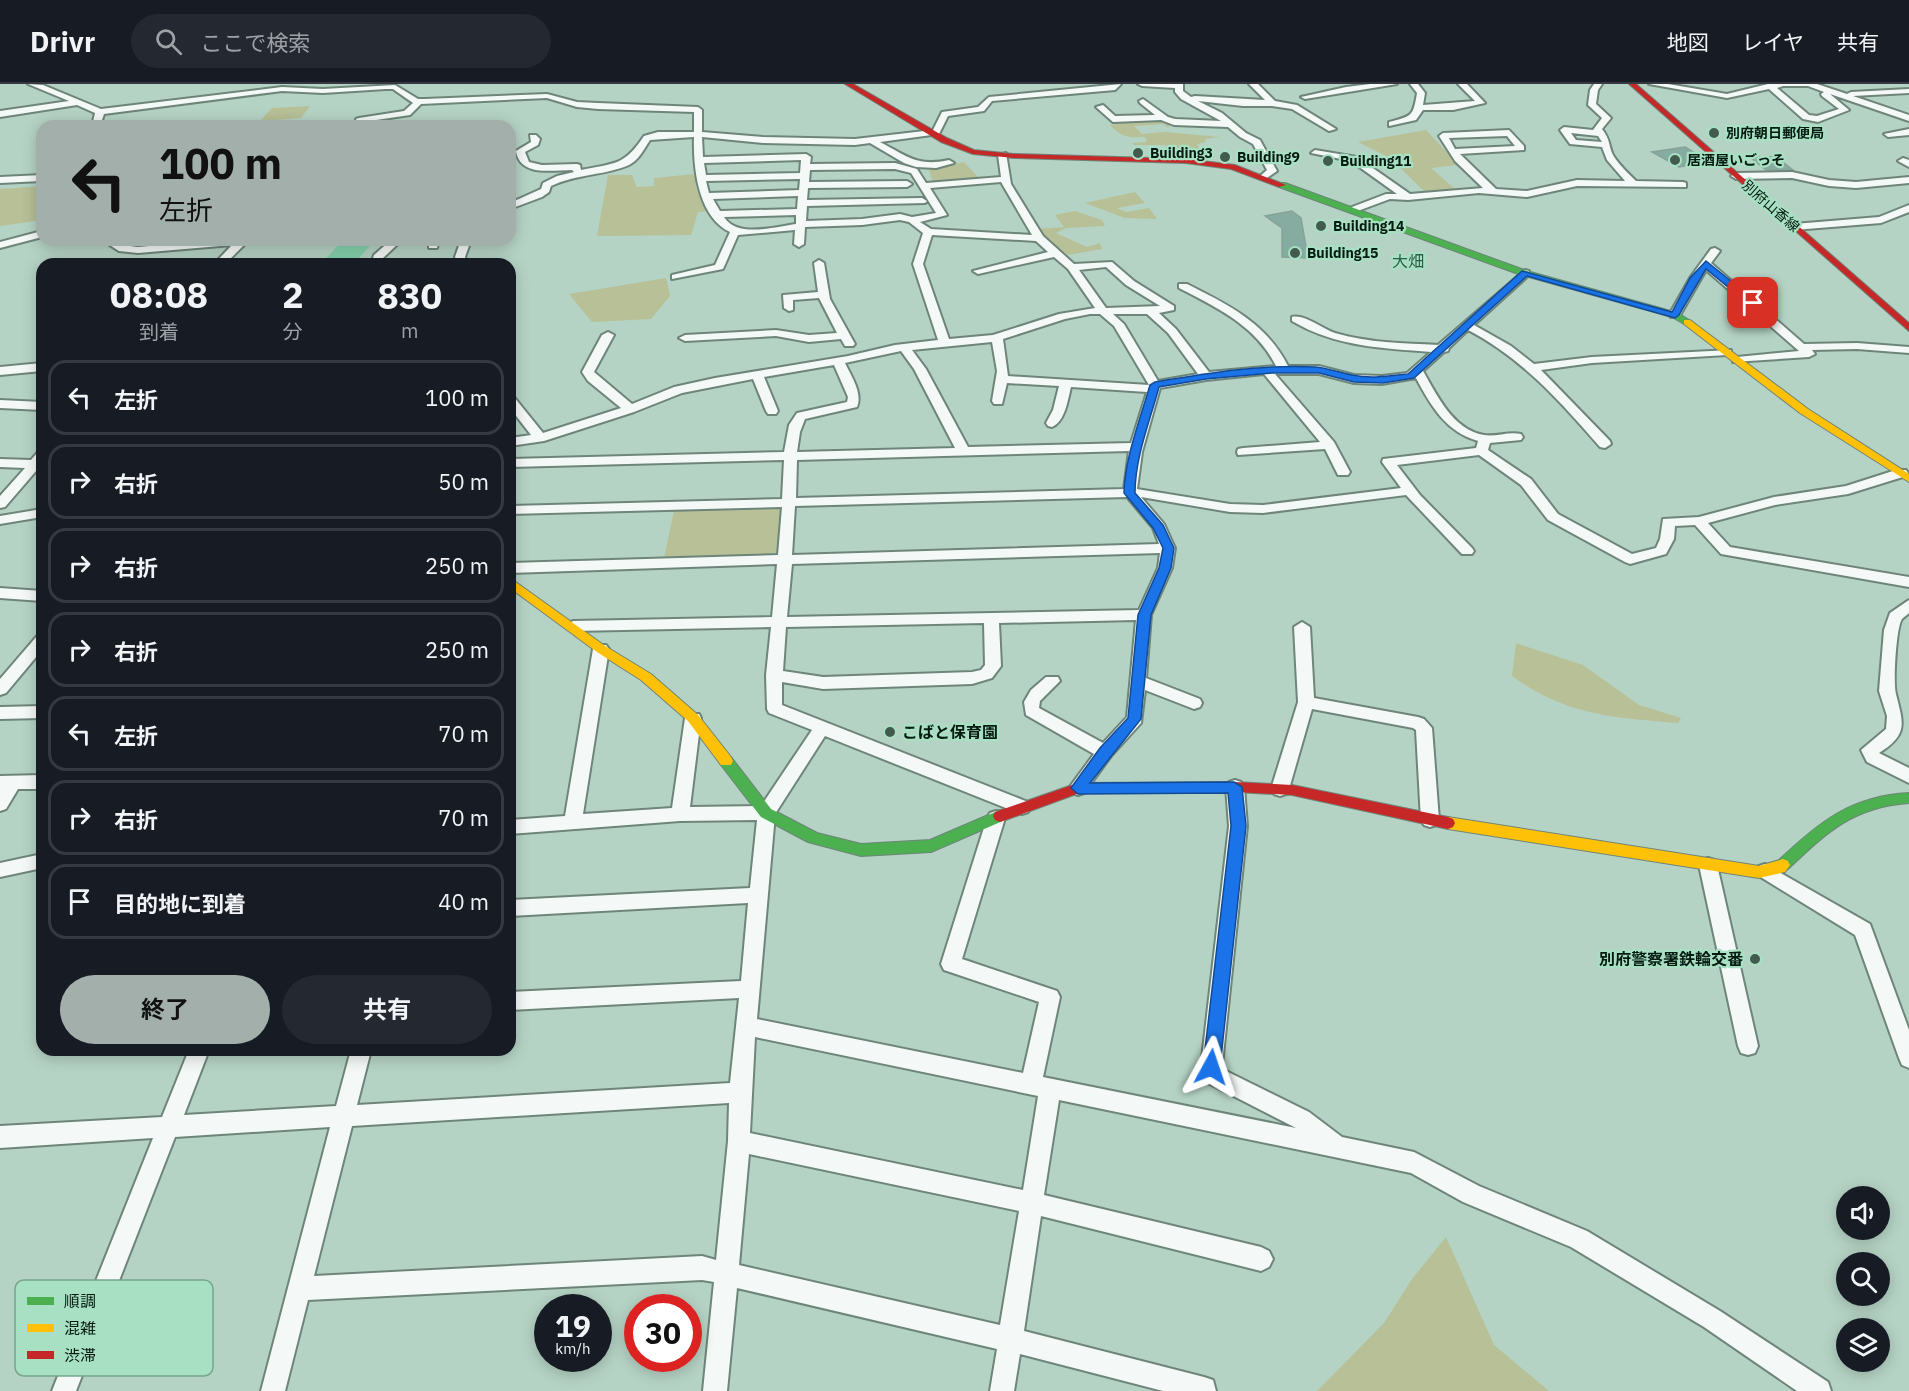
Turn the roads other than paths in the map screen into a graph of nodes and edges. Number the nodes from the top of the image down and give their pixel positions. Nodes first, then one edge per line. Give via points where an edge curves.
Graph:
1 (32, 84) edge
2 (65, 84) edge
3 (848, 84) edge
4 (1117, 84) edge
5 (1142, 84) edge
6 (1253, 84) edge
7 (1304, 84) edge
8 (1393, 84) edge
9 (1414, 84) edge
10 (1462, 84) edge
11 (1598, 84) edge
12 (1632, 84) edge
13 (1653, 84) edge
14 (1808, 84) edge
15 (395, 85) edge
16 (1180, 85) edge
17 (1770, 86) junction
18 (329, 87) edge
19 (49, 88) junction
20 (1821, 88) junction
21 (556, 89) dead end
22 (1909, 91) edge
23 (1320, 94) junction
24 (1841, 95) junction
25 (547, 96) junction
26 (1305, 97) dead end
27 (1187, 99) junction
28 (419, 101) junction
29 (1143, 101) dead end
30 (75, 103) junction
31 (1272, 103) junction
32 (1100, 107) dead end
33 (1420, 108) junction
34 (100, 112) junction
35 (0, 114) edge
36 (1164, 117) junction
37 (1908, 117) edge
38 (98, 120) edge
39 (367, 120) edge
40 (19, 122) dead end
41 (0, 123) edge
42 (1229, 124) junction
43 (1392, 124) dead end
44 (1332, 129) dead end
45 (1599, 132) junction
46 (1909, 132) edge
47 (932, 133) junction
48 (699, 134) junction
49 (1888, 134) dead end
50 (534, 137) dead end
51 (812, 140) junction
52 (871, 140) junction
53 (1605, 145) junction
54 (1454, 152) junction
55 (1315, 153) dead end
56 (1003, 155) junction
57 (699, 160) junction
58 (949, 163) dead end
59 (578, 174) junction
60 (1736, 176) junction
61 (1264, 177) junction
62 (36, 178) edge
63 (702, 178) junction
64 (1005, 178) junction
65 (0, 180) edge
66 (1909, 180) edge
67 (907, 184) dead end
68 (1633, 184) junction
69 (1683, 184) dead end
70 (804, 185) junction
71 (923, 186) junction
72 (1493, 191) junction
73 (707, 196) junction
74 (1408, 197) junction
75 (922, 201) dead end
76 (516, 204) edge
77 (1909, 208) edge
78 (1354, 209) junction
79 (717, 214) junction
80 (1897, 214) junction
81 (1909, 218) edge
82 (912, 220) junction
83 (800, 225) junction
84 (1794, 227) junction
85 (735, 232) junction
86 (928, 232) junction
87 (36, 236) edge
88 (1039, 238) junction
89 (799, 244) dead end
90 (0, 245) edge
91 (118, 246) edge
92 (184, 246) edge
93 (237, 246) edge
94 (390, 246) edge
95 (1715, 251) dead end
96 (1056, 253) junction
97 (225, 258) edge
98 (378, 258) edge
99 (819, 263) dead end
100 (1706, 264) junction
101 (1072, 267) junction
102 (978, 272) dead end
103 (1526, 273) junction
104 (676, 278) dead end
105 (1183, 286) dead end
106 (824, 295) junction
107 (789, 308) dead end
108 (1103, 311) junction
109 (1150, 311) junction
110 (1675, 315) junction
111 (1296, 319) dead end
112 (1468, 326) junction
113 (1909, 328) edge
114 (843, 335) junction
115 (608, 336) dead end
116 (997, 337) junction
117 (685, 338) dead end
118 (945, 344) junction
119 (904, 347) junction
120 (1803, 347) junction
121 (1444, 349) junction
122 (1909, 350) edge
123 (859, 356) junction
124 (1732, 356) junction
125 (838, 361) junction
126 (36, 368) edge
127 (1532, 368) junction
128 (1284, 370) junction
129 (1418, 370) junction
130 (0, 371) edge
131 (1267, 371) junction
132 (757, 375) junction
133 (1206, 376) junction
134 (1001, 378) junction
135 (1066, 383) junction
136 (1154, 387) junction
137 (998, 401) dead end
138 (0, 404) edge
139 (36, 406) edge
140 (516, 409) edge
141 (630, 409) junction
142 (772, 411) dead end
143 (1052, 423) dead end
144 (1517, 437) dead end
145 (540, 438) junction
146 (516, 441) edge
147 (1605, 444) dead end
148 (1329, 445) junction
149 (1483, 445) junction
150 (1137, 447) junction
151 (963, 451) junction
152 (1243, 452) dead end
153 (790, 455) junction
154 (36, 460) edge
155 (36, 461) edge
156 (516, 462) edge
157 (0, 463) edge
158 (1343, 472) dead end
159 (1905, 476) edge
160 (1410, 491) junction
161 (1130, 493) junction
162 (790, 501) junction
163 (0, 504) edge
164 (516, 510) edge
165 (36, 514) edge
166 (0, 520) edge
167 (1699, 521) junction
168 (1168, 548) junction
169 (1467, 551) dead end
170 (786, 559) junction
171 (516, 567) edge
172 (1909, 582) edge
173 (516, 586) edge
174 (0, 593) edge
175 (36, 596) edge
176 (1909, 605) edge
177 (1144, 615) junction
178 (991, 618) junction
179 (777, 622) junction
180 (573, 626) junction
181 (1302, 627) dead end
182 (36, 647) edge
183 (601, 649) junction
184 (774, 675) junction
185 (1052, 681) dead end
186 (1139, 681) junction
187 (0, 689) edge
188 (1306, 702) junction
189 (1194, 703) dead end
190 (36, 712) edge
191 (0, 713) edge
192 (693, 718) junction
193 (821, 729) junction
194 (1105, 752) junction
195 (1909, 776) edge
196 (36, 782) edge
197 (6, 783) edge
198 (1234, 787) junction
199 (1078, 788) junction
200 (1280, 789) junction
201 (1909, 798) edge
202 (0, 804) edge
203 (1022, 807) junction
204 (766, 813) junction
205 (680, 814) junction
206 (996, 818) junction
207 (1430, 820) junction
208 (573, 822) junction
209 (516, 827) edge
210 (36, 862) edge
211 (1708, 865) junction
212 (0, 870) edge
213 (1765, 871) junction
214 (758, 895) junction
215 (516, 908) edge
216 (749, 989) junction
217 (516, 1000) edge
218 (746, 1026) junction
219 (1748, 1046) dead end
220 (197, 1056) edge
221 (359, 1056) edge
222 (1909, 1058) edge
223 (1040, 1086) junction
224 (740, 1092) junction
225 (344, 1116) junction
226 (170, 1127) junction
227 (0, 1137) edge
228 (739, 1141) junction
229 (1338, 1147) junction
230 (1034, 1203) junction
231 (1261, 1259) dead end
232 (727, 1273) junction
233 (109, 1280) edge
234 (300, 1289) junction
235 (1011, 1340) junction
236 (70, 1376) edge
237 (1204, 1389) dead end
238 (64, 1391) edge
239 (273, 1391) edge
240 (715, 1391) edge
241 (1002, 1391) edge
242 (1819, 1391) edge

1 - 19 street
2 - 19 street
3 - 47 street
4 - 47 street via 1115,88 989,99 980,109 945,114 939,130
5 - 16 street
6 - 31 street
7 - 23 street
8 - 23 street
9 - 33 street via 1421,93
10 - 33 street via 1481,103
11 - 45 street via 1592,105 1606,118 1597,129
12 - 60 street, 別府山香線
13 - 17 street via 1727,96
14 - 17 street
14 - 20 street
15 - 18 street
15 - 28 street
16 - 27 street via 1179,92
17 - 20 street via 1806,117 1818,119 1844,112
18 - 34 street via 282,89
19 - 30 street
20 - 24 street
21 - 25 street
22 - 24 street
23 - 26 street
24 - 37 street
25 - 28 street
25 - 48 street via 598,106 698,110
27 - 31 street
27 - 42 street
28 - 39 street via 399,116
29 - 36 street
30 - 34 street
30 - 35 street
31 - 44 street via 1294,107
32 - 36 street via 1113,119
33 - 43 street via 1413,118
34 - 38 street
36 - 42 street via 1183,123
40 - 41 street
42 - 61 street via 1260,146 1272,171
45 - 53 street via 1606,140
45 - 53 street via 1564,130 1573,142
46 - 49 street
47 - 52 street
47 - 56 street via 968,150
48 - 51 street
48 - 57 street
48 - 59 street via 652,136 642,142 636,155 625,164
50 - 59 street via 535,144 520,151 523,163 540,168 577,167
51 - 52 street
51 - 70 street via 807,147
52 - 58 street via 915,166
53 - 68 street via 1610,158
54 - 54 street via 1443,136 1509,133 1521,148
54 - 72 street
55 - 74 street via 1354,159
56 - 61 street via 1199,161
56 - 64 street
57 - 63 street
57 - 70 street
59 - 76 street via 560,178 546,185 539,195
60 - 66 street via 1792,175 1856,185
60 - 84 street, 別府山香線
61 - 78 street
62 - 65 street
63 - 70 street
63 - 73 street
64 - 71 street
64 - 88 street
67 - 70 street
68 - 69 street
68 - 72 street via 1578,183 1527,194
70 - 71 street via 905,167 920,176
70 - 73 street
70 - 75 street
70 - 79 street
70 - 83 street
71 - 82 street via 942,215
72 - 74 street
73 - 79 street
74 - 78 street via 1389,196
77 - 80 street
78 - 103 street
79 - 85 street
80 - 81 street
80 - 84 street via 1860,223
82 - 83 street via 900,217
82 - 86 street
83 - 85 street
83 - 89 street
84 - 113 street, 別府山香線
85 - 104 street via 719,267
86 - 88 street
86 - 118 street via 918,264
87 - 90 street
88 - 96 street
91 - 92 street via 138,250
93 - 97 street
94 - 98 street
95 - 100 street
96 - 101 street
96 - 102 street
99 - 106 street
100 - 110 street
100 - 120 street
101 - 108 street
101 - 109 street via 1108,264 1170,308
103 - 110 street
103 - 112 street
105 - 128 street via 1250,322 1277,354
106 - 107 street via 787,297
106 - 114 street
108 - 109 street
108 - 116 street via 1063,316
108 - 136 street via 1125,334
109 - 133 street via 1172,331
110 - 124 street
111 - 121 street via 1310,328 1362,342
112 - 121 street
112 - 127 street
114 - 117 street via 813,339 790,333
114 - 123 street
115 - 141 street via 588,372
116 - 118 street
116 - 134 street
118 - 119 street
119 - 123 street
119 - 151 street via 920,369
120 - 122 street
120 - 124 street via 1809,355
121 - 129 street
123 - 125 street
124 - 127 street via 1592,360
124 - 159 street via 1810,415
125 - 132 street
125 - 153 street via 854,397 852,404 797,418
126 - 130 street
127 - 147 street
128 - 129 street via 1319,370 1354,379 1383,380 1411,376
128 - 131 street
129 - 149 street via 1445,419
131 - 133 street
131 - 148 street
132 - 141 street via 678,390
132 - 142 street
133 - 136 street
134 - 135 street
134 - 137 street
135 - 136 street
135 - 143 street
136 - 150 street
138 - 139 street
140 - 145 street
141 - 145 street
144 - 149 street
145 - 146 street
148 - 152 street
148 - 158 street
149 - 160 street via 1467,454 1388,462
149 - 167 street via 1526,482 1552,517 1630,559 1661,551 1667,539 1668,522
150 - 151 street
150 - 161 street
151 - 153 street
153 - 156 street
153 - 162 street
154 - 157 street
155 - 163 street
159 - 167 street via 1848,490 1774,501
160 - 161 street via 1263,509
160 - 169 street
161 - 162 street
161 - 168 street via 1159,527
162 - 164 street
162 - 170 street
165 - 166 street
167 - 172 street via 1726,551
168 - 170 street
168 - 177 street via 1165,568
170 - 171 street
170 - 179 street
173 - 180 street
174 - 175 street
176 - 195 street via 1893,619 1887,661 1887,692 1897,722 1893,734 1869,750 1873,758
177 - 178 street
177 - 186 street
178 - 179 street
178 - 184 street via 993,666 979,676 823,683
179 - 180 street
179 - 184 street
180 - 183 street
181 - 188 street
182 - 187 street
183 - 192 street via 646,677
183 - 208 street
184 - 193 street via 775,709
185 - 194 street via 1032,699 1032,711
186 - 189 street
186 - 194 street via 1135,719
188 - 200 street
188 - 207 street via 1418,723 1424,728
190 - 191 street
192 - 204 street
192 - 205 street
193 - 203 street
193 - 204 street
194 - 199 street
196 - 197 street
197 - 202 street
198 - 199 street
198 - 200 street
198 - 229 street via 1238,826 1211,1067 1217,1077 1301,1119
199 - 203 street
200 - 207 street
201 - 213 street via 1855,807 1813,836 1779,868
203 - 206 street
204 - 205 street
204 - 206 street via 813,838 861,850 931,846
204 - 214 street
205 - 208 street
206 - 223 street via 951,964 1050,997
207 - 211 street
208 - 209 street
210 - 212 street
211 - 213 street
211 - 219 street
213 - 222 street via 1863,930
214 - 215 street
214 - 216 street
216 - 217 street
216 - 218 street
218 - 223 street
218 - 224 street
220 - 226 street
221 - 225 street
223 - 229 street
223 - 230 street
224 - 225 street
224 - 228 street
225 - 226 street
225 - 234 street
226 - 227 street
226 - 233 street
228 - 230 street
228 - 232 street
229 - 242 street via 1414,1163 1471,1194 1579,1239 1712,1318
230 - 231 street
230 - 235 street
232 - 234 street via 702,1268
232 - 235 street
232 - 240 street
234 - 239 street
235 - 237 street
235 - 241 street
236 - 238 street

